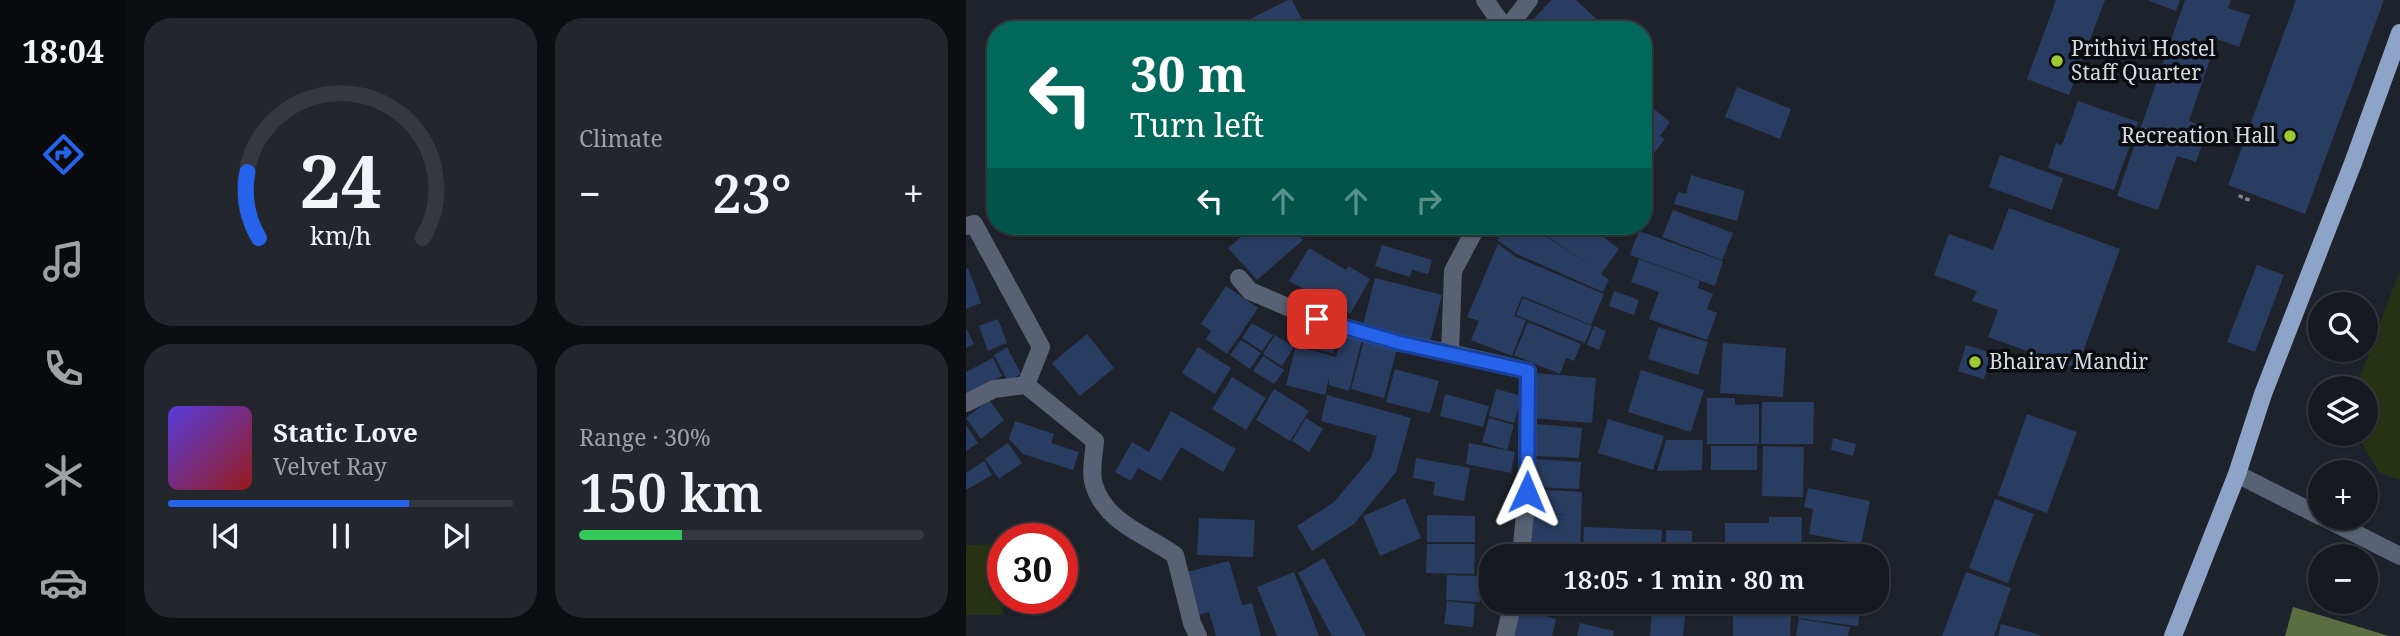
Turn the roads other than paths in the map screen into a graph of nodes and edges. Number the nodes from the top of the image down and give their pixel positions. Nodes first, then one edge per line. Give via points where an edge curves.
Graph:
1 (1485, 0) edge
2 (1529, 0) edge
3 (1500, 21) edge
4 (1513, 21) edge
5 (2400, 33) edge
6 (966, 226) edge
7 (1472, 235) edge
8 (1238, 278) dead end
9 (1450, 354) junction
10 (1026, 385) junction
11 (966, 403) edge
12 (2237, 474) junction
13 (2308, 510) edge
14 (2349, 530) edge
15 (1522, 544) edge
16 (2400, 556) edge
17 (1510, 614) edge
18 (1198, 636) edge
19 (1504, 636) edge
20 (2173, 636) edge

1 - 3 street
2 - 4 street
5 - 12 main road
6 - 10 street via 974,224 1041,347
7 - 9 street via 1453,271
8 - 9 street via 1250,291 1317,319
9 - 15 street via 1528,371
10 - 11 street via 994,389
10 - 18 street via 1095,441 1093,483 1107,510 1175,555
12 - 13 street
12 - 20 main road
14 - 16 street
17 - 19 street

